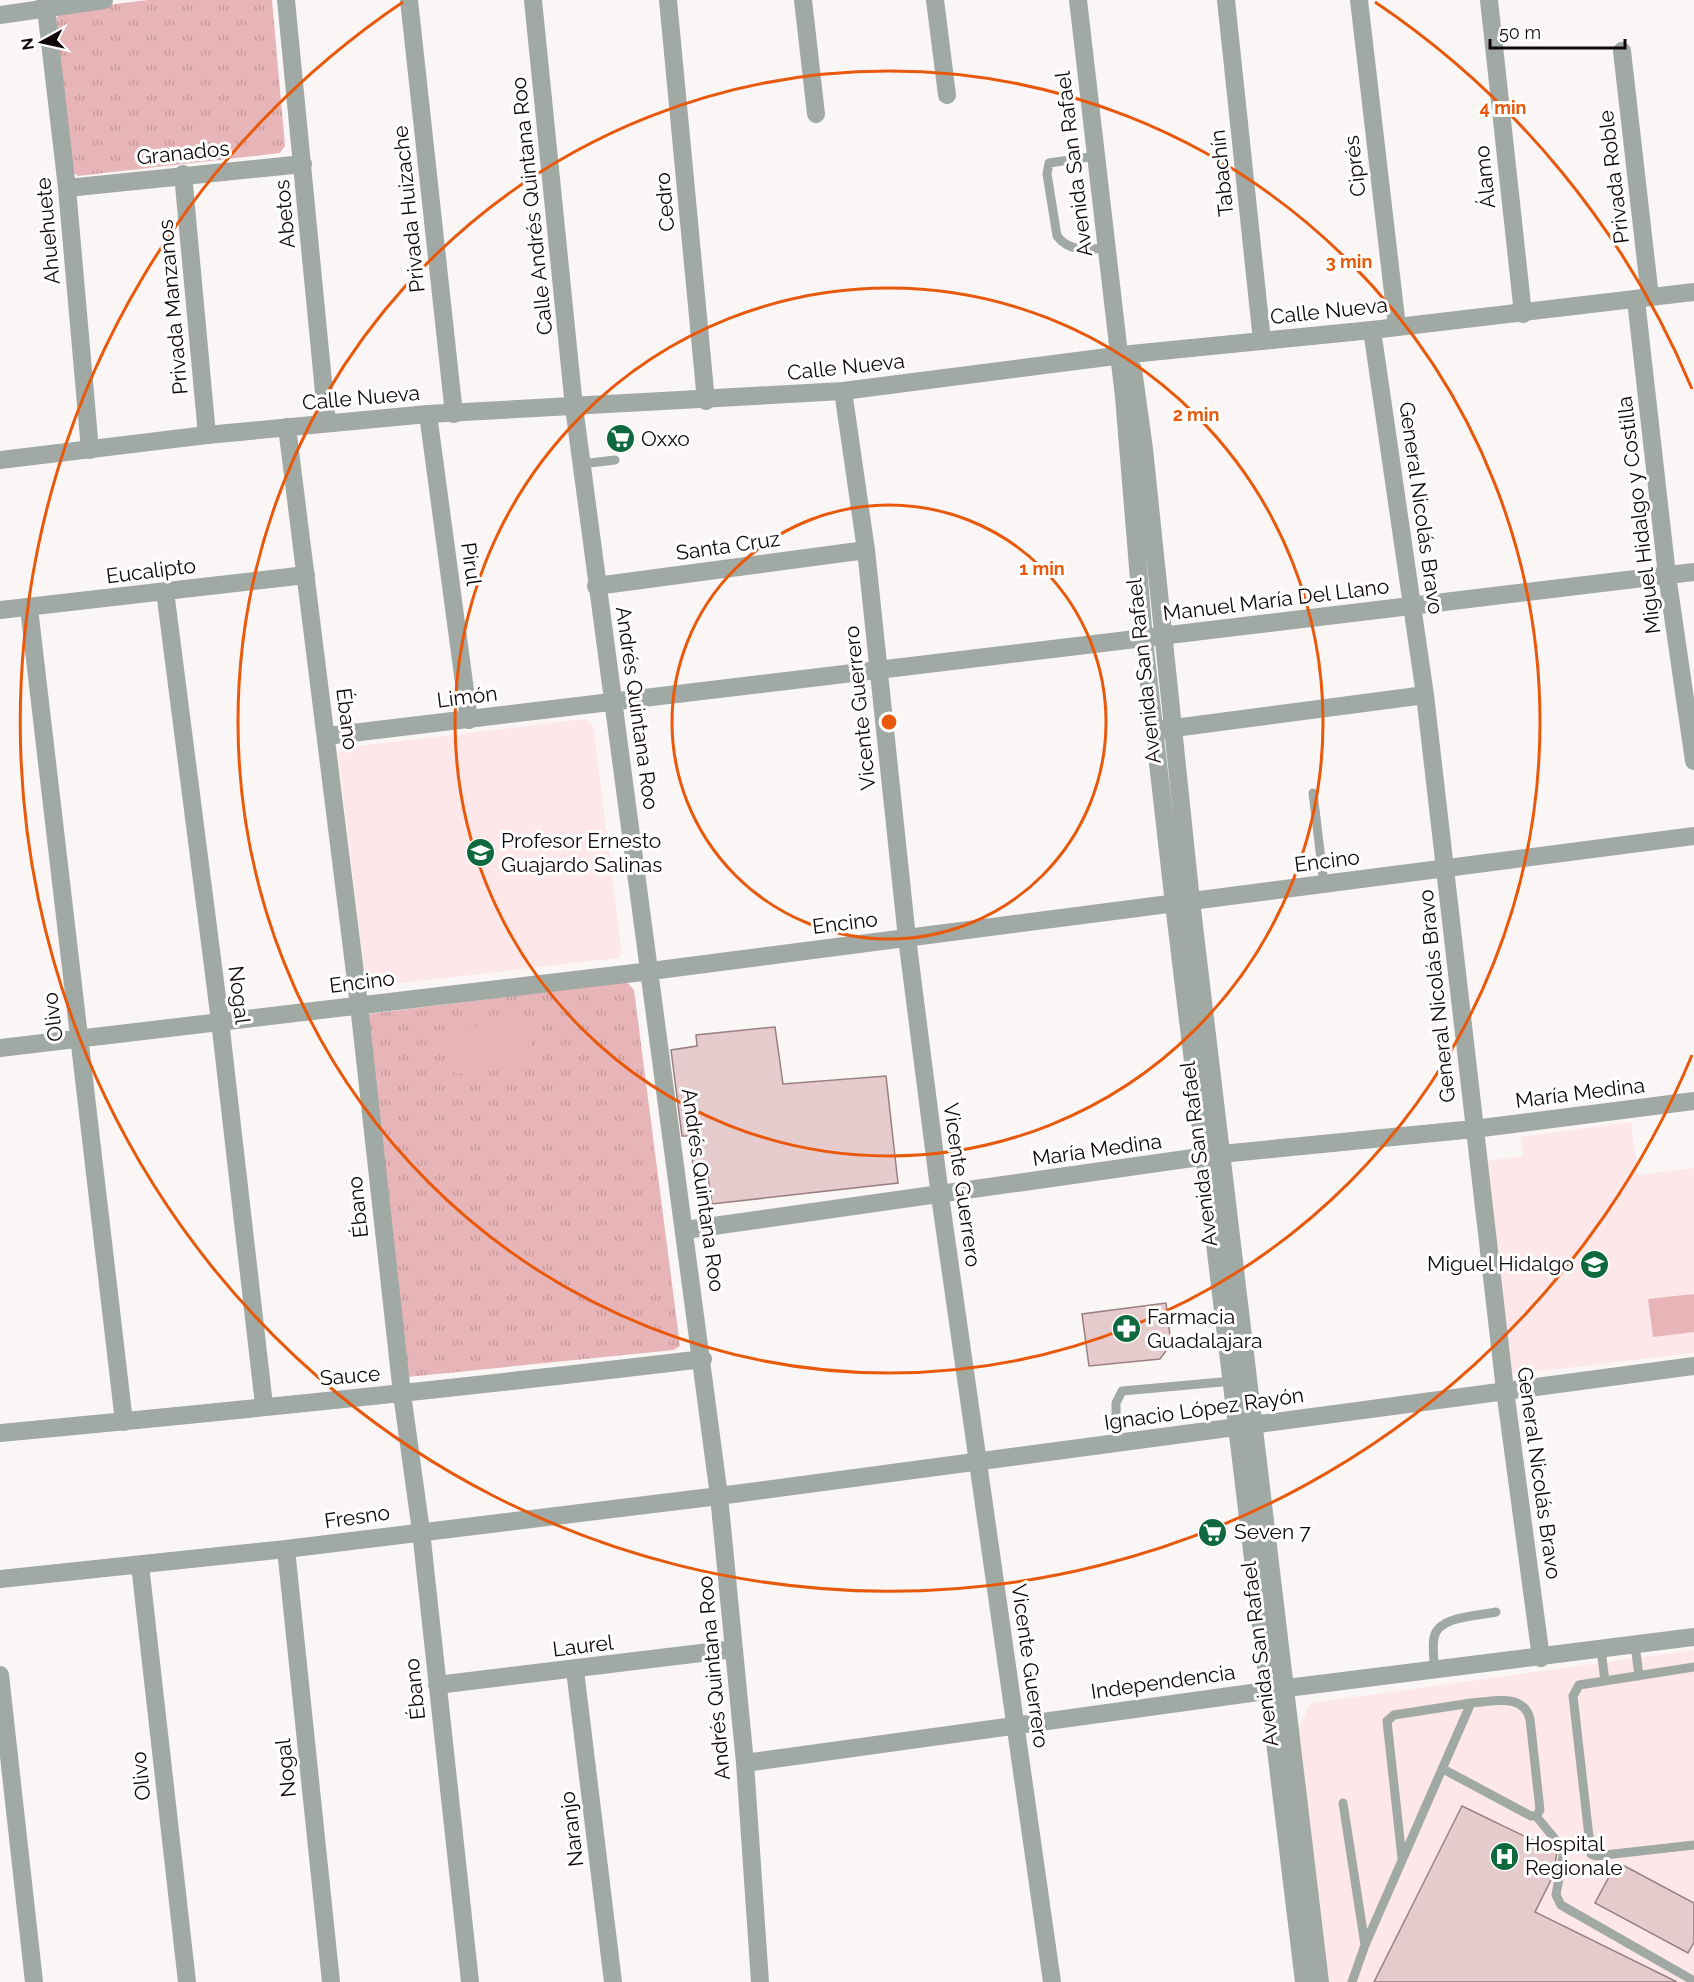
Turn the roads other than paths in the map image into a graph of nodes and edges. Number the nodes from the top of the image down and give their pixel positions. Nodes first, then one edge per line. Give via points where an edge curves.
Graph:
1 (104, 0) edge
2 (286, 0) edge
3 (409, 0) edge
4 (533, 0) edge
5 (668, 0) edge
6 (803, 0) edge
7 (935, 0) edge
8 (1078, 0) edge
9 (1226, 0) edge
10 (1359, 0) edge
11 (1489, 0) edge
12 (46, 4) edge
13 (0, 15) edge
14 (1622, 51) dead end
15 (947, 95) dead end
16 (816, 114) dead end
17 (1096, 156) junction
18 (303, 164) junction
19 (183, 174) junction
20 (67, 188) junction
21 (1107, 248) junction
22 (1694, 292) edge
23 (1643, 298) junction
24 (1522, 314) junction
25 (1397, 327) junction
26 (1372, 330) junction
27 (1262, 341) junction
28 (1125, 355) junction
29 (843, 392) junction
30 (706, 401) junction
31 (574, 407) junction
32 (428, 414) junction
33 (454, 414) junction
34 (327, 423) junction
35 (287, 427) junction
36 (207, 435) junction
37 (90, 450) junction
38 (0, 460) edge
39 (615, 460) dead end
40 (581, 464) junction
41 (866, 550) junction
42 (1694, 572) edge
43 (1667, 575) junction
44 (306, 576) junction
45 (596, 586) junction
46 (165, 591) junction
47 (1412, 606) junction
48 (29, 608) junction
49 (0, 610) edge
50 (1154, 639) junction
51 (878, 669) junction
52 (1425, 695) junction
53 (613, 702) junction
54 (469, 720) junction
55 (1163, 729) junction
56 (327, 736) junction
57 (1694, 761) edge
58 (1313, 793) dead end
59 (1694, 836) edge
60 (1446, 868) junction
61 (1324, 884) junction
62 (1182, 903) junction
63 (907, 938) junction
64 (651, 970) junction
65 (359, 1005) junction
66 (220, 1021) junction
67 (78, 1039) junction
68 (0, 1048) edge
69 (1694, 1101) edge
70 (1474, 1129) junction
71 (1213, 1155) junction
72 (940, 1196) junction
73 (685, 1230) junction
74 (703, 1359) junction
75 (1694, 1366) edge
76 (1241, 1380) junction
77 (1505, 1390) junction
78 (402, 1394) junction
79 (264, 1405) junction
80 (124, 1422) junction
81 (1246, 1425) junction
82 (0, 1433) edge
83 (1116, 1444) junction
84 (978, 1463) junction
85 (719, 1496) junction
86 (421, 1531) junction
87 (286, 1549) junction
88 (140, 1565) junction
89 (0, 1579) edge
90 (1496, 1612) dead end
91 (1694, 1636) edge
92 (1635, 1645) junction
93 (734, 1650) junction
94 (1601, 1650) junction
95 (1541, 1658) junction
96 (1694, 1667) edge
97 (575, 1670) junction
98 (1435, 1671) junction
99 (0, 1675) edge
100 (1639, 1676) junction
101 (1605, 1681) junction
102 (438, 1685) junction
103 (1279, 1690) junction
104 (1471, 1703) junction
105 (1015, 1725) junction
106 (745, 1763) junction
107 (1443, 1769) junction
108 (1343, 1803) dead end
109 (1536, 1816) junction
110 (1694, 1845) edge
111 (1402, 1860) junction
112 (1365, 1945) junction
113 (1694, 1981) edge
114 (34, 1982) edge
115 (187, 1982) edge
116 (331, 1982) edge
117 (470, 1982) edge
118 (613, 1982) edge
119 (760, 1982) edge
120 (1052, 1982) edge
121 (1304, 1982) edge
122 (1320, 1982) edge
123 (1352, 1982) edge

1 - 12 street
2 - 18 street, Abetos
3 - 33 street, Privada Huizache
4 - 31 street, Calle Andrés Quintana Roo
5 - 30 street, Cedro
6 - 16 street
7 - 15 street
8 - 17 street, Avenida San Rafael
9 - 27 street, Tabachín
10 - 25 street, Ciprés
11 - 24 street, Álamo
12 - 13 street
12 - 20 street, Ahuehuete
14 - 23 street, Privada Roble
17 - 21 street, Avenida San Rafael
17 - 21 lane via 1049,163 1047,174 1057,236 1062,243 1071,249
18 - 19 street, Granados
18 - 34 street, Abetos
19 - 20 street, Granados
19 - 36 street, Privada Manzanos
20 - 37 street, Ahuehuete
21 - 28 street, Avenida San Rafael via 1115,323
22 - 23 street, Calle Nueva
23 - 24 street, Calle Nueva
23 - 43 street, Miguel Hidalgo y Costilla
24 - 25 street, Calle Nueva
25 - 26 street, Calle Nueva
26 - 27 street, Calle Nueva
26 - 47 street, General Nicolás Bravo
27 - 28 street, Calle Nueva
28 - 29 street, Calle Nueva
28 - 50 street, Avenida San Rafael
29 - 30 street, Calle Nueva
29 - 41 street, Vicente Guerrero
30 - 31 street, Calle Nueva
31 - 33 street, Calle Nueva
31 - 40 street, Andrés Quintana Roo
32 - 33 street, Calle Nueva
32 - 34 street, Calle Nueva
32 - 54 street, Pirul
34 - 35 street, Calle Nueva
35 - 36 street, Calle Nueva
35 - 44 street, Ébano
36 - 37 street, Calle Nueva
37 - 38 street, Calle Nueva
39 - 40 lane
40 - 45 street, Andrés Quintana Roo
41 - 45 street, Santa Cruz
41 - 51 street, Vicente Guerrero
42 - 43 street, Manuel María Del Llano
43 - 47 street, Manuel María Del Llano
43 - 57 street, Miguel Hidalgo y Costilla
44 - 46 street, Eucalipto
44 - 56 street, Ébano
45 - 53 street, Andrés Quintana Roo
46 - 48 street, Eucalipto
46 - 66 street, Nogal
47 - 50 street, Manuel María Del Llano
47 - 52 street, General Nicolás Bravo
48 - 49 street, Eucalipto
48 - 67 street, Olivo
50 - 51 street, Manuel María Del Llano
50 - 55 street, Avenida San Rafael
51 - 53 street, Manuel María Del Llano
51 - 63 street, Vicente Guerrero
52 - 55 street
52 - 60 street, General Nicolás Bravo
53 - 54 street, Limón
53 - 64 street, Andrés Quintana Roo
54 - 56 street, Limón
55 - 62 street, Avenida San Rafael
56 - 65 street, Ébano
58 - 61 lane
59 - 60 street, Encino
60 - 61 street, Encino
60 - 70 street, General Nicolás Bravo
61 - 62 street, Encino
62 - 63 street, Encino
62 - 71 street, Avenida San Rafael
63 - 64 street, Encino
63 - 72 street, Vicente Guerrero
64 - 65 street, Encino
64 - 73 street, Andrés Quintana Roo
65 - 66 street, Encino
65 - 78 street, Ébano
66 - 67 street, Encino
66 - 79 street, Nogal
67 - 68 street, Encino
67 - 80 street, Olivo
69 - 70 street, María Medina
70 - 71 street, María Medina
70 - 77 street, General Nicolás Bravo
71 - 72 street, María Medina
71 - 76 street, Avenida San Rafael
72 - 73 street, María Medina
72 - 84 street, Vicente Guerrero
73 - 74 street, Andrés Quintana Roo
74 - 78 street, Sauce
74 - 85 street, Andrés Quintana Roo
75 - 77 street, Ignacio López Rayón
76 - 81 street, Avenida San Rafael
76 - 83 lane via 1122,1391 1116,1403
77 - 81 street, Ignacio López Rayón
77 - 95 street, General Nicolás Bravo
78 - 79 street, Sauce
78 - 86 street, Ébano
79 - 80 street, Sauce
80 - 82 street, Sauce
81 - 83 street, Ignacio López Rayón
81 - 103 street, Avenida San Rafael
83 - 84 street, Ignacio López Rayón
84 - 85 street, Ignacio López Rayón
84 - 105 street, Vicente Guerrero
85 - 86 street, Fresno
85 - 93 street, Andrés Quintana Roo
86 - 87 street, Fresno
86 - 102 street, Ébano
87 - 88 street, Fresno
87 - 116 street, Nogal
88 - 89 street, Fresno
88 - 115 street, Olivo
90 - 98 lane via 1446,1622 1438,1628 1434,1637
91 - 92 street, Independencia
92 - 94 street, Independencia
92 - 100 lane
93 - 97 street, Laurel
93 - 106 street, Andrés Quintana Roo
94 - 95 street, Independencia
94 - 101 lane
95 - 98 street, Independencia
96 - 100 lane
97 - 102 street, Laurel
97 - 118 street, Naranjo
98 - 103 street, Independencia
99 - 114 street
100 - 101 lane
101 - 110 lane via 1579,1685 1573,1696 1591,1854
102 - 117 street, Ébano
103 - 105 street, Independencia
103 - 121 street, Avenida San Rafael
103 - 122 street, Avenida San Rafael
104 - 107 lane
104 - 109 lane via 1512,1700 1526,1708 1540,1810
104 - 111 lane via 1394,1715 1387,1721
105 - 106 street, Independencia
105 - 120 street, Vicente Guerrero
106 - 119 street, Andrés Quintana Roo
107 - 109 lane
107 - 111 lane
108 - 112 lane
109 - 113 lane via 1564,1850 1556,1895 1561,1905
111 - 112 lane
112 - 123 lane

